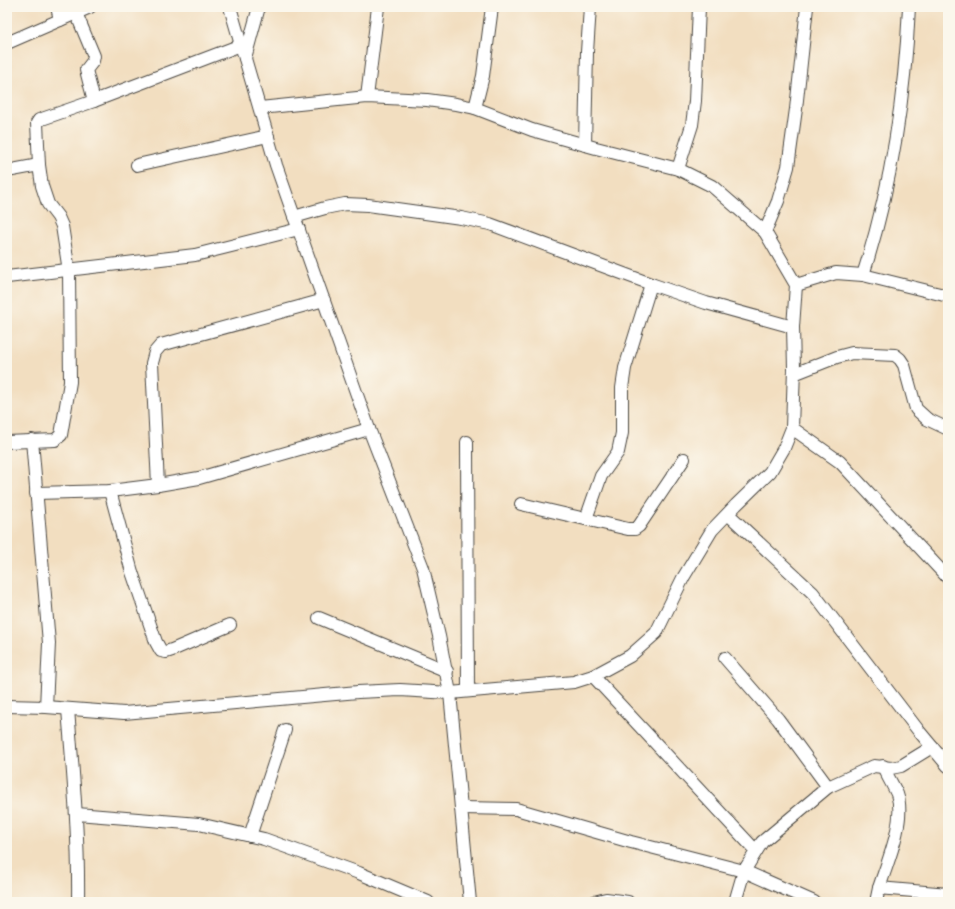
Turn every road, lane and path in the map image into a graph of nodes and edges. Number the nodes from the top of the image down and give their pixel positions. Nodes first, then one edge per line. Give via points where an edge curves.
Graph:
1 (57, 7) edge
2 (90, 7) edge
3 (230, 7) edge
4 (258, 7) edge
5 (378, 7) edge
6 (492, 7) edge
7 (590, 7) edge
8 (699, 7) edge
9 (807, 7) edge
10 (909, 7) edge
11 (76, 13) junction
12 (60, 20) junction
13 (7, 43) edge
14 (241, 45) junction
15 (245, 58) junction
16 (367, 97) junction
17 (94, 101) junction
18 (260, 108) junction
19 (475, 108) junction
20 (268, 136) junction
21 (585, 145) junction
22 (39, 165) junction
23 (137, 165) dead end
24 (678, 169) junction
25 (7, 172) edge
26 (294, 216) junction
27 (298, 229) junction
28 (765, 232) junction
29 (69, 271) junction
30 (863, 275) junction
31 (7, 277) edge
32 (651, 284) junction
33 (796, 285) junction
34 (948, 296) edge
35 (324, 300) junction
36 (793, 327) junction
37 (794, 374) junction
38 (792, 428) junction
39 (369, 429) junction
40 (948, 429) edge
41 (32, 440) junction
42 (7, 442) edge
43 (466, 442) dead end
44 (684, 459) dead end
45 (158, 485) junction
46 (110, 491) junction
47 (36, 493) junction
48 (521, 504) dead end
49 (728, 514) junction
50 (586, 518) junction
51 (948, 578) edge
52 (319, 618) dead end
53 (230, 625) dead end
54 (724, 658) dead end
55 (447, 671) junction
56 (593, 676) junction
57 (468, 692) junction
58 (450, 693) junction
59 (7, 706) edge
60 (46, 707) junction
61 (68, 709) junction
62 (285, 730) dead end
63 (932, 747) junction
64 (883, 766) junction
65 (948, 766) edge
66 (828, 786) junction
67 (462, 808) junction
68 (77, 814) junction
69 (250, 836) junction
70 (756, 851) junction
71 (744, 871) junction
72 (880, 888) junction
73 (948, 894) edge
74 (78, 902) edge
75 (428, 902) edge
76 (470, 902) edge
77 (594, 902) edge
78 (628, 902) edge
79 (735, 902) edge
80 (814, 902) edge
81 (876, 902) edge

1 - 12 street
2 - 11 street
3 - 14 street
4 - 15 street
5 - 16 street
6 - 19 street via 483,76
7 - 21 street
8 - 24 street via 695,102 692,125
9 - 28 street via 788,167
10 - 30 street via 900,111 878,221
11 - 12 street
11 - 17 street via 94,56 86,70
12 - 13 street
14 - 15 street
14 - 17 street
15 - 18 street
16 - 18 street
16 - 19 street via 427,100
17 - 22 street via 39,120
18 - 20 street
19 - 21 street via 532,130
20 - 23 street
20 - 26 street
21 - 24 street
22 - 25 street
22 - 29 street via 48,204 62,226
24 - 28 street via 712,186
26 - 27 street
26 - 32 street via 345,204 462,218 490,224
27 - 29 street via 195,256
27 - 35 street
28 - 33 street
29 - 31 street
29 - 41 street via 70,382 61,436 55,440
30 - 33 street via 836,273
30 - 34 street
32 - 36 street via 706,303
32 - 50 street via 625,368 622,388 622,433 618,452 601,476
33 - 36 street
35 - 39 street
35 - 45 street via 161,345 155,352 152,362
36 - 37 street
37 - 38 street
37 - 40 street via 852,353 895,355 904,365 916,409 927,419
38 - 49 street via 770,472
38 - 51 street via 840,462
39 - 45 street via 199,478
39 - 55 street via 423,568
41 - 42 street
41 - 47 street
43 - 57 street
44 - 50 street via 635,529
45 - 46 street
46 - 47 street
46 - 53 street via 132,572 156,642 162,651 172,650
47 - 60 street via 49,643
48 - 50 street
49 - 56 street via 712,530 683,578 656,633 630,656
49 - 63 street via 813,593
52 - 55 street
54 - 66 street via 778,719
55 - 58 street
56 - 57 street via 574,682
56 - 70 street
57 - 58 street
58 - 61 street via 400,690 358,692 124,713
58 - 67 street
59 - 60 street
60 - 61 street
61 - 68 street
62 - 69 street
63 - 64 street via 901,766
63 - 65 street
64 - 66 street via 874,766
64 - 72 street via 897,795 900,812 898,828
66 - 70 street via 762,842
67 - 71 street via 516,809
67 - 76 street
68 - 69 street via 199,824
68 - 74 street
69 - 75 street via 359,873
70 - 71 street
71 - 79 street
71 - 80 street
72 - 73 street
72 - 81 street
77 - 78 street via 606,899

